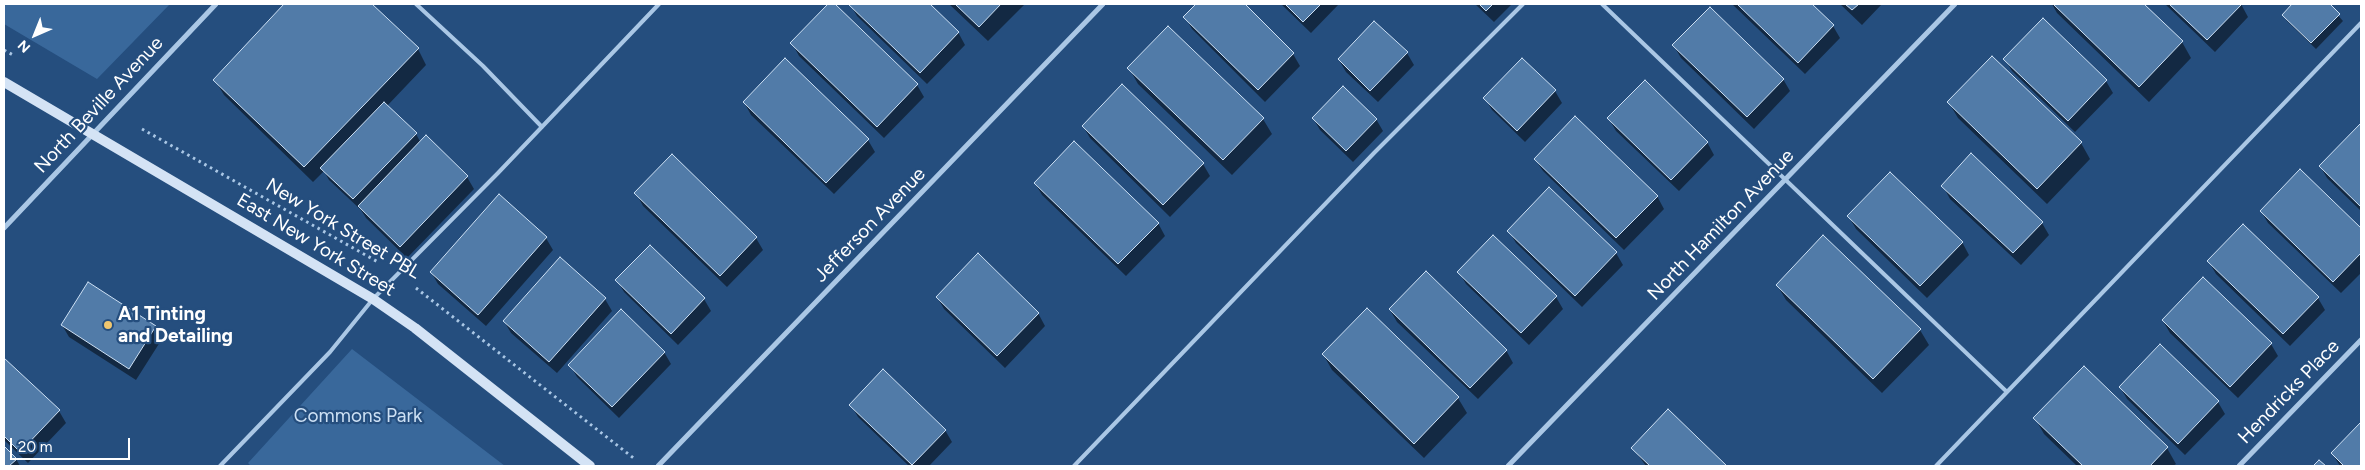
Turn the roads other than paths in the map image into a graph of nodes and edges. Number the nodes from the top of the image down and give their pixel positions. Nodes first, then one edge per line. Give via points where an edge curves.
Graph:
1 (216, 4) edge
2 (416, 4) edge
3 (658, 4) edge
4 (1103, 4) edge
5 (1523, 4) edge
6 (1602, 4) edge
7 (1955, 4) edge
8 (2361, 22) edge
9 (4, 82) edge
10 (542, 127) junction
11 (93, 134) junction
12 (1786, 180) junction
13 (4, 228) edge
14 (373, 299) junction
15 (2361, 340) edge
16 (2007, 392) junction
17 (220, 466) edge
18 (590, 466) edge
19 (658, 466) edge
20 (1074, 466) edge
21 (1508, 466) edge
22 (1936, 466) edge
23 (2239, 466) edge

1 - 11 street, North Beville Avenue
2 - 10 lane
3 - 10 lane
4 - 19 street, Jefferson Avenue
5 - 20 lane via 1374,153
6 - 12 lane
7 - 12 street, North Hamilton Avenue
8 - 16 lane
9 - 11 main road, East New York Street
10 - 14 lane
11 - 13 street, North Beville Avenue
11 - 14 main road, East New York Street
12 - 16 lane
12 - 21 street, North Hamilton Avenue
14 - 17 lane via 330,352
14 - 18 main road, East New York Street via 415,328
15 - 23 street, Hendricks Place
16 - 22 lane

